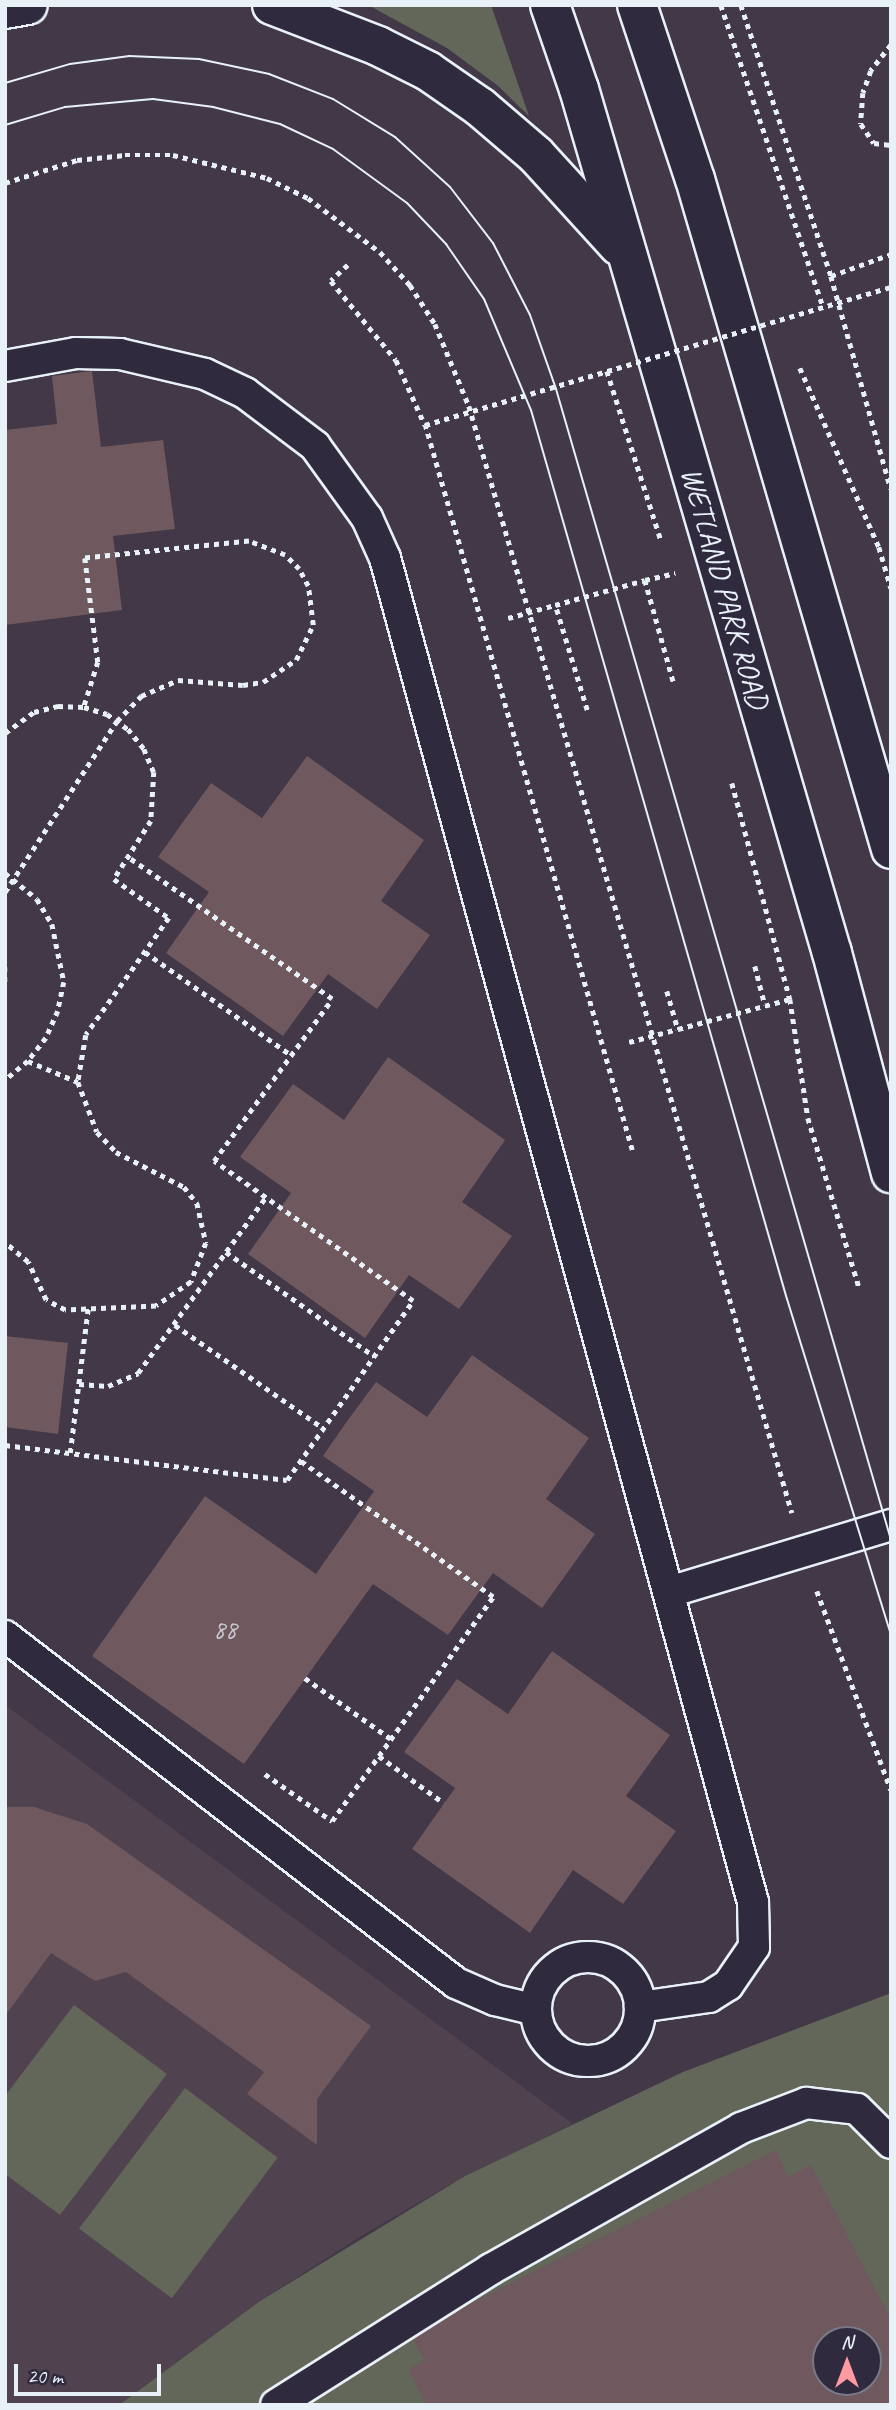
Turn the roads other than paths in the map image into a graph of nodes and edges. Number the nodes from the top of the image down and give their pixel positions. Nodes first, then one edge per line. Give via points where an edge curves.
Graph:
1 (28, 5) edge
2 (272, 5) edge
3 (550, 5) edge
4 (637, 5) edge
5 (5, 9) edge
6 (626, 253) junction
7 (5, 366) edge
8 (891, 849) edge
9 (891, 1173) edge
10 (891, 1525) edge
11 (669, 1592) junction
12 (5, 1636) edge
13 (640, 2007) junction
14 (536, 2010) junction
15 (891, 2143) edge
16 (276, 2405) edge

1 - 5 main road
2 - 6 main road via 378,46 428,71 480,107 536,155
3 - 6 main road, WETLAND PARK ROAD
4 - 8 main road via 695,179
6 - 9 main road, WETLAND PARK ROAD via 832,953
7 - 11 lane via 76,353 120,354 205,374 245,393 315,446 366,518 385,558
10 - 11 lane
11 - 13 lane via 757,1924 754,1947 728,1985 709,1997
12 - 14 lane via 456,1983 495,2000
13 - 14 lane via 637,1990 620,1969 596,1958 578,1958 547,1976
13 - 14 lane via 629,2041 606,2056 579,2060 548,2043
15 - 16 lane via 858,2109 806,2103 741,2128 491,2269

